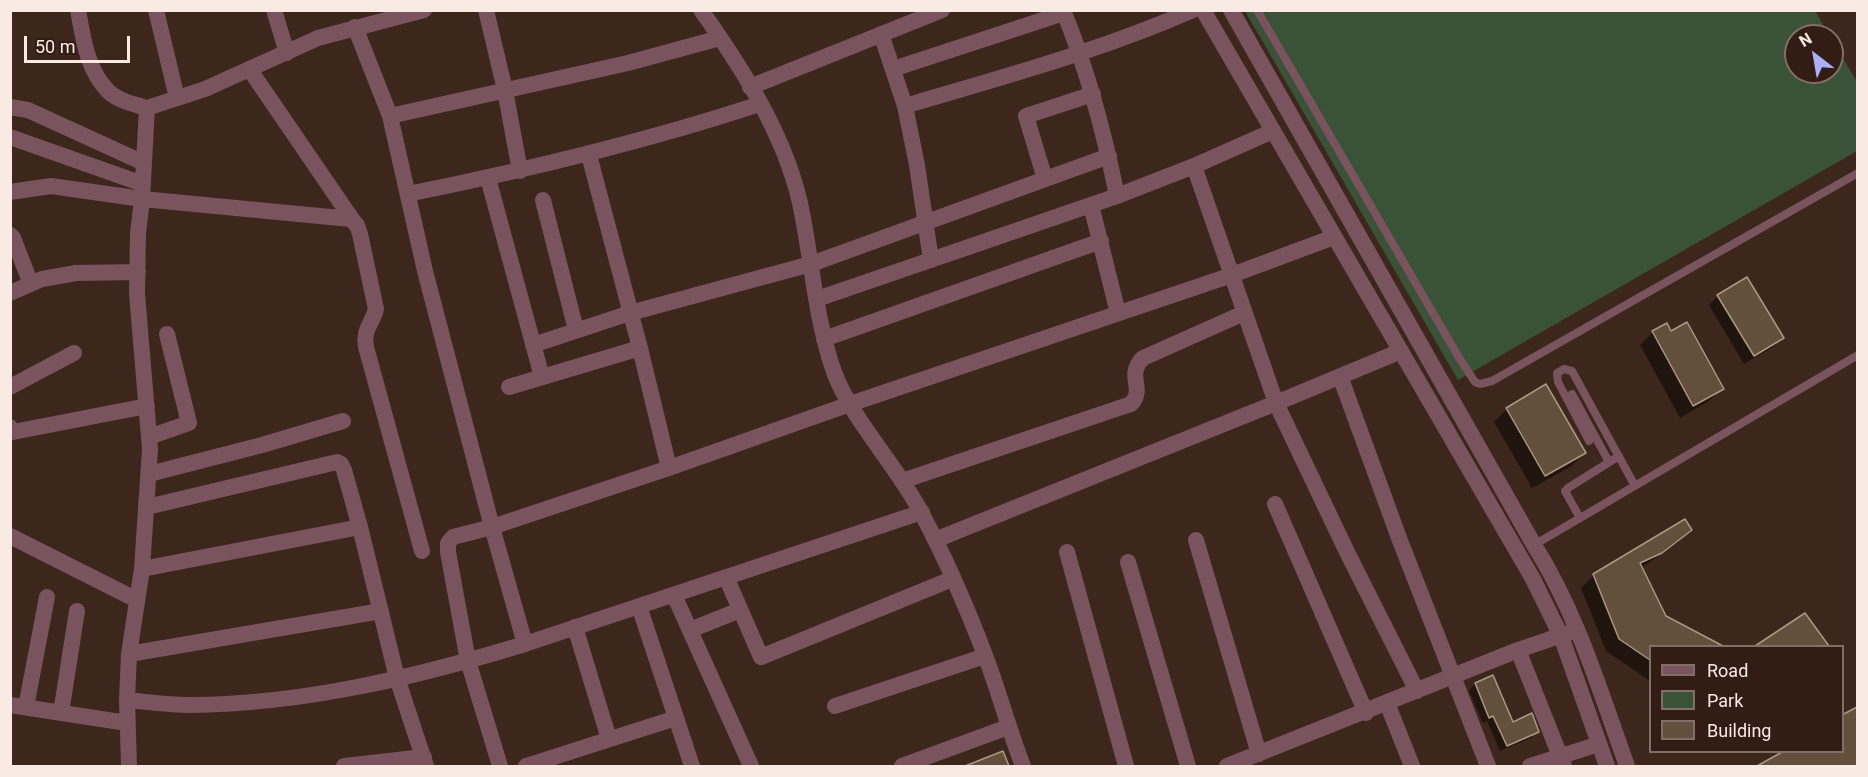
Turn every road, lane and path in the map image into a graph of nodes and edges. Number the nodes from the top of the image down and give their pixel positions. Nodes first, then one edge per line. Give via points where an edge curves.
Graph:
1 (78, 10) edge
2 (156, 10) edge
3 (274, 10) edge
4 (424, 10) edge
5 (486, 10) edge
6 (942, 10) edge
7 (1193, 10) edge
8 (1203, 10) edge
9 (1231, 10) edge
10 (1257, 10) edge
11 (1063, 12) edge
12 (708, 13) edge
13 (923, 14) edge
14 (355, 27) junction
15 (881, 34) junction
16 (720, 38) junction
17 (287, 53) junction
18 (1080, 54) junction
19 (893, 69) junction
20 (250, 70) junction
21 (750, 87) junction
22 (505, 90) junction
23 (1093, 94) junction
24 (177, 98) junction
25 (760, 104) junction
26 (905, 106) junction
27 (10, 107) edge
28 (147, 108) junction
29 (390, 116) junction
30 (1273, 131) junction
31 (10, 137) edge
32 (589, 154) junction
33 (1109, 156) junction
34 (144, 163) junction
35 (1194, 166) junction
36 (520, 171) junction
37 (1857, 173) edge
38 (488, 178) junction
39 (1045, 179) junction
40 (10, 192) edge
41 (142, 192) junction
42 (408, 194) junction
43 (1117, 196) junction
44 (543, 200) dead end
45 (1091, 204) junction
46 (925, 222) junction
47 (357, 225) junction
48 (10, 235) edge
49 (1334, 237) junction
50 (1101, 242) junction
51 (931, 260) junction
52 (811, 264) junction
53 (138, 272) junction
54 (1232, 275) junction
55 (31, 284) junction
56 (10, 293) edge
57 (817, 299) junction
58 (630, 313) junction
59 (1118, 313) junction
60 (1244, 313) junction
61 (576, 330) junction
62 (167, 334) dead end
63 (824, 339) junction
64 (533, 345) junction
65 (640, 348) junction
66 (1401, 351) junction
67 (74, 353) dead end
68 (1857, 355) edge
69 (1340, 376) junction
70 (542, 377) junction
71 (10, 387) edge
72 (509, 387) dead end
73 (1572, 394) dead end
74 (1276, 403) junction
75 (850, 404) junction
76 (147, 406) junction
77 (343, 421) dead end
78 (11, 433) edge
79 (149, 437) junction
80 (1589, 441) dead end
81 (1619, 456) junction
82 (1609, 462) junction
83 (669, 468) junction
84 (149, 474) junction
85 (902, 481) junction
86 (1635, 486) junction
87 (1275, 504) dead end
88 (147, 507) junction
89 (922, 512) junction
90 (1580, 518) junction
91 (360, 527) junction
92 (492, 527) junction
93 (10, 536) edge
94 (935, 540) junction
95 (1196, 540) dead end
96 (1534, 545) junction
97 (422, 551) dead end
98 (1067, 552) dead end
99 (1128, 562) dead end
100 (142, 569) junction
101 (726, 577) junction
102 (952, 579) junction
103 (674, 595) junction
104 (47, 597) dead end
105 (137, 600) junction
106 (639, 606) junction
107 (740, 610) junction
108 (77, 611) dead end
109 (381, 611) junction
110 (575, 627) junction
111 (690, 630) junction
112 (1578, 630) junction
113 (1561, 636) junction
114 (525, 644) junction
115 (1518, 650) junction
116 (129, 654) junction
117 (986, 656) junction
118 (468, 661) junction
119 (1454, 676) junction
120 (397, 678) junction
121 (1417, 691) junction
122 (127, 700) junction
123 (1387, 703) junction
124 (18, 706) edge
125 (835, 706) dead end
126 (1366, 712) junction
127 (62, 713) junction
128 (676, 718) junction
129 (127, 723) junction
130 (1008, 727) junction
131 (609, 739) junction
132 (1599, 744) junction
133 (1259, 753) junction
134 (425, 762) edge
135 (1562, 762) edge
136 (129, 766) edge
137 (344, 766) edge
138 (500, 766) edge
139 (526, 766) edge
140 (692, 766) edge
141 (751, 766) edge
142 (902, 766) edge
143 (1023, 766) edge
144 (1126, 766) edge
145 (1188, 766) edge
146 (1227, 766) edge
147 (1412, 766) edge
148 (1488, 766) edge
149 (1530, 766) edge
150 (1607, 766) edge
151 (1627, 766) edge

1 - 28 street via 93,71 108,92
2 - 24 street
3 - 17 street
4 - 14 street
5 - 22 street
6 - 13 street
7 - 18 street
8 - 30 street
9 - 96 street
10 - 37 lane via 1458,356 1480,384 1492,381
11 - 18 street
11 - 19 street
12 - 16 street
13 - 15 street
14 - 17 street
14 - 29 street
15 - 19 street
15 - 21 street
16 - 21 street
16 - 22 street
17 - 20 street
18 - 23 street
18 - 26 street
19 - 26 street
20 - 24 street
20 - 47 street
21 - 25 street
22 - 29 street
22 - 36 street
23 - 33 street
23 - 39 street via 1026,116
24 - 28 street
25 - 32 street via 683,130
25 - 52 street via 784,152 800,201
26 - 46 street
27 - 34 street via 28,110
28 - 34 street
29 - 42 street
30 - 35 street
30 - 49 street
31 - 41 street
32 - 36 street
32 - 58 street
33 - 39 street
33 - 43 street
34 - 41 street
35 - 43 street
35 - 54 street
36 - 38 street
38 - 42 street
38 - 64 street
39 - 46 street
40 - 41 street via 51,186
41 - 47 street via 351,219
41 - 53 street
42 - 92 street
43 - 45 street
44 - 61 street
45 - 50 street
45 - 51 street
46 - 51 street
46 - 52 street
47 - 97 street via 376,309 366,328 366,348
48 - 55 street
49 - 54 street
49 - 66 street
50 - 59 street
50 - 63 street
51 - 57 street
52 - 57 street
52 - 58 street
53 - 55 street via 76,273
53 - 76 street
54 - 59 street
54 - 60 street
55 - 56 street
57 - 63 street
58 - 61 street
58 - 65 street
59 - 75 street
60 - 74 street
60 - 85 street via 1143,358 1136,365 1136,399 1131,404
61 - 64 street
62 - 79 street via 189,423
63 - 75 street
64 - 70 street
65 - 70 street
65 - 83 street
66 - 69 street
66 - 113 street via 1533,579
67 - 71 street
68 - 86 lane
69 - 74 street
69 - 119 street
70 - 72 street
73 - 82 lane
74 - 94 street
74 - 121 street
75 - 83 street
75 - 85 street
76 - 78 street
76 - 79 street
77 - 84 street
79 - 84 street
80 - 81 lane via 1558,382 1557,373 1564,369 1572,371
81 - 82 lane
81 - 86 lane
82 - 90 lane via 1565,491
83 - 92 street
84 - 88 street
85 - 89 street
86 - 90 lane
87 - 126 street
88 - 91 street via 337,462 344,470
88 - 100 street
89 - 94 street
89 - 101 street
90 - 96 lane
91 - 100 street
91 - 109 street
92 - 114 street
92 - 118 street via 453,537 448,543
93 - 105 street
94 - 102 street
95 - 133 street
96 - 112 street via 1553,575
98 - 144 street
99 - 145 street
100 - 105 street
101 - 103 street
101 - 107 street
102 - 107 street via 761,657
102 - 117 street
103 - 106 street
103 - 111 street
104 - 124 street
105 - 116 street
106 - 110 street
106 - 128 street
107 - 111 street
108 - 127 street
109 - 116 street
109 - 120 street
110 - 114 street
110 - 131 street
111 - 141 street
112 - 113 street
112 - 151 street
113 - 115 street
113 - 132 street
114 - 118 street
115 - 119 street
115 - 135 street
116 - 122 street
117 - 125 street
117 - 130 street
118 - 120 street
118 - 138 street
119 - 121 street
119 - 148 street
120 - 122 street via 259,702 188,705
120 - 134 street
121 - 123 street
122 - 129 street
123 - 126 street
123 - 147 street
124 - 127 street
126 - 133 street
127 - 129 street
128 - 131 street
128 - 140 street
129 - 136 street
130 - 142 street
130 - 143 street
131 - 139 street
132 - 135 street
132 - 150 street
133 - 146 street
134 - 137 street
135 - 149 street

